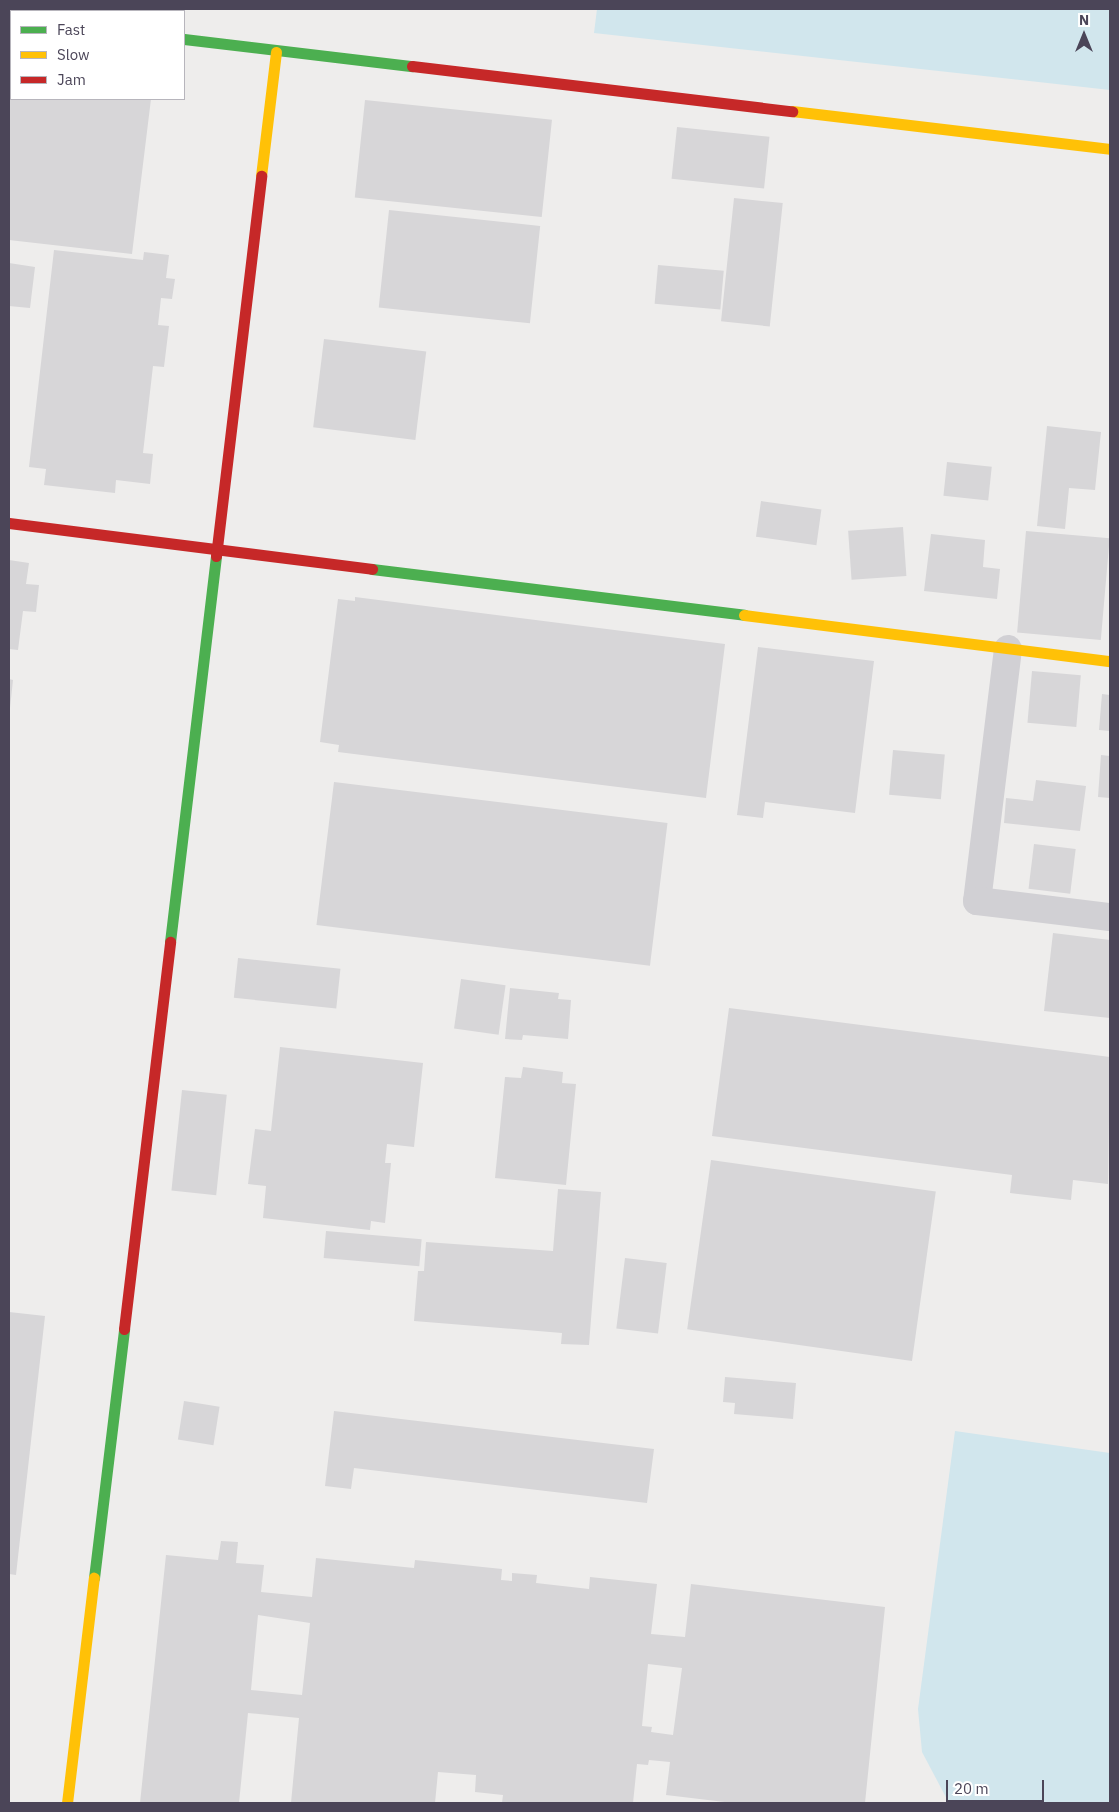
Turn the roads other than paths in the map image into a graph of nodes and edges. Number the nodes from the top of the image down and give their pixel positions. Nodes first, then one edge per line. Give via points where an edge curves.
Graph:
1 (185, 39) edge
2 (276, 52) junction
3 (1110, 149) edge
4 (9, 524) edge
5 (215, 548) junction
6 (1008, 649) junction
7 (1110, 661) edge
8 (1110, 917) edge
9 (67, 1803) edge

1 - 2 street
2 - 3 street
2 - 5 street
4 - 5 street
5 - 6 street
5 - 9 street
6 - 7 street
6 - 8 street via 977,901

